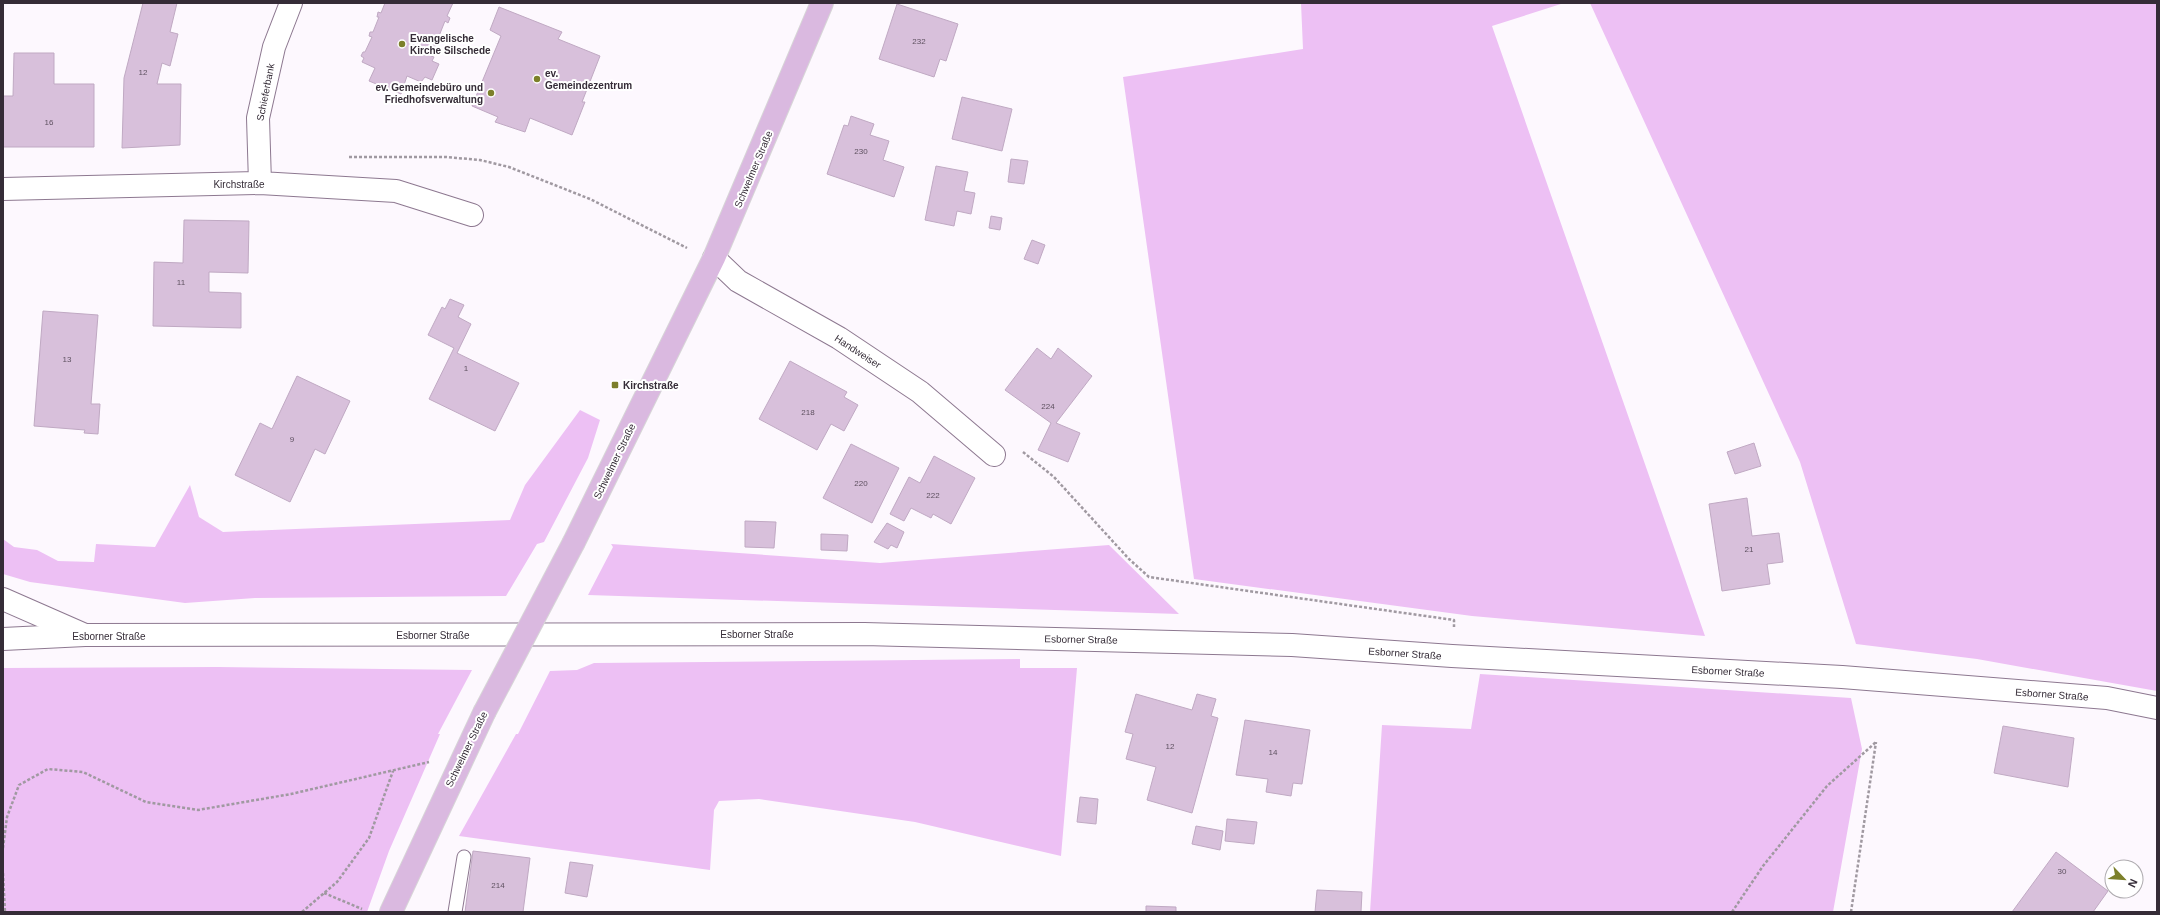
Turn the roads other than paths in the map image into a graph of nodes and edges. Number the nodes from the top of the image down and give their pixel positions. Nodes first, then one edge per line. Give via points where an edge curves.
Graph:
1 (291, 3) edge
2 (822, 3) edge
3 (260, 183) junction
4 (3, 189) edge
5 (472, 215) dead end
6 (714, 258) junction
7 (994, 455) road end
8 (3, 599) edge
9 (85, 635) junction
10 (3, 639) edge
11 (2157, 708) edge
12 (464, 857) dead end
13 (391, 912) edge
14 (455, 912) edge

1 - 3 main road, Schieferbank via 274,47 258,118
2 - 6 main road, Schwelmer Straße
3 - 4 main road, Kirchstraße
3 - 5 main road, Kirchstraße via 396,191
6 - 7 main road, Handweiser via 738,281 839,338 920,392
6 - 13 main road, Schwelmer Straße, bridge via 574,542 473,734
8 - 9 main road
9 - 10 main road, Esborner Straße
9 - 11 main road, Esborner Straße via 864,634 1292,645 1842,677 2107,698
12 - 14 lane

